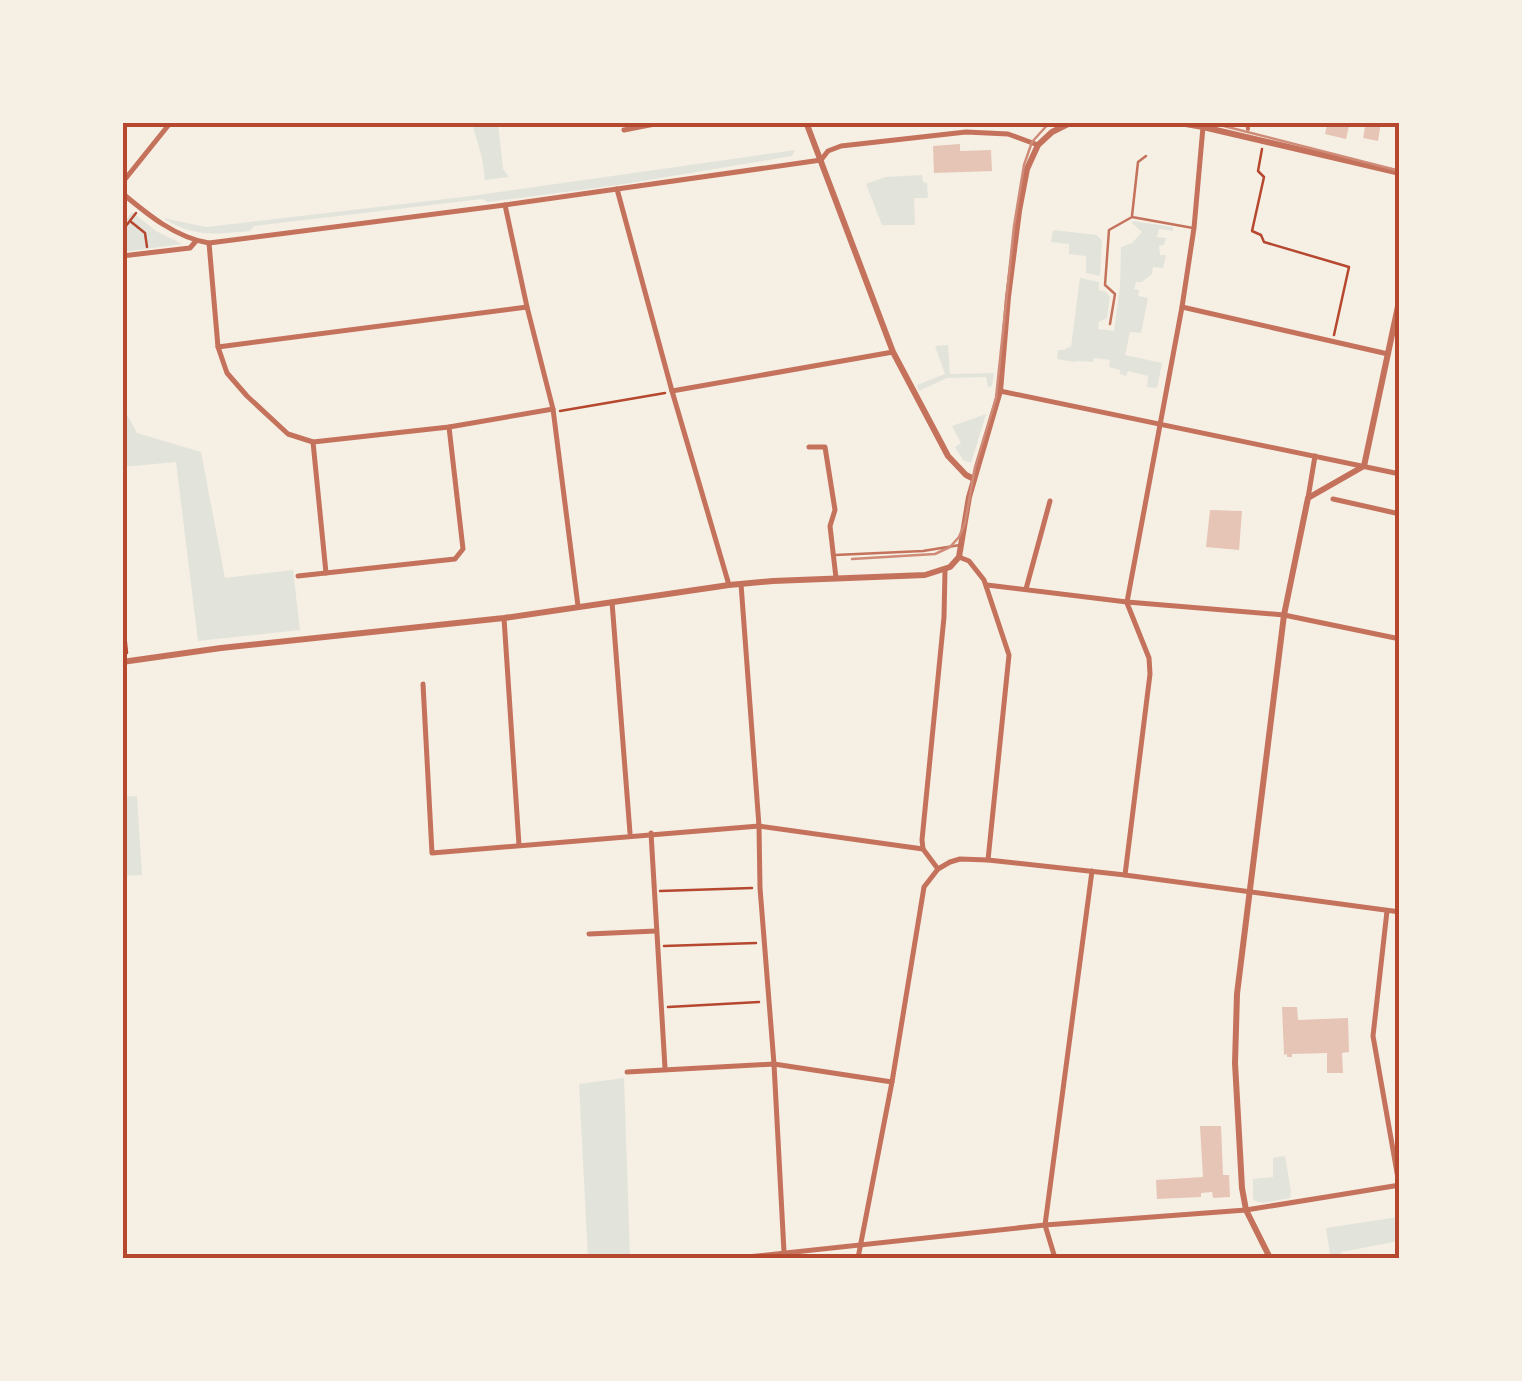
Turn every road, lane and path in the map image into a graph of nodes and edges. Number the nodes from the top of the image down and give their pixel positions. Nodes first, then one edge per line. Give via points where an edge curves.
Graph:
1 (171, 122) edge
2 (666, 122) edge
3 (806, 122) edge
4 (1072, 122) edge
5 (1174, 122) edge
6 (1203, 127) junction
7 (624, 130) dead end
8 (1264, 141) junction
9 (1038, 145) junction
10 (1146, 156) dead end
11 (821, 160) junction
12 (1400, 174) edge
13 (122, 182) edge
14 (617, 189) junction
15 (122, 192) edge
16 (506, 205) junction
17 (140, 208) junction
18 (1132, 217) junction
19 (130, 221) junction
20 (1194, 228) junction
21 (122, 231) edge
22 (196, 242) junction
23 (209, 243) junction
24 (147, 253) junction
25 (122, 256) edge
26 (1400, 298) edge
27 (527, 307) junction
28 (1182, 307) junction
29 (1110, 324) dead end
30 (1333, 341) junction
31 (218, 347) junction
32 (892, 352) junction
33 (1388, 354) junction
34 (1000, 391) junction
35 (672, 392) junction
36 (554, 409) junction
37 (1158, 424) junction
38 (449, 426) junction
39 (313, 442) junction
40 (809, 447) dead end
41 (1315, 456) junction
42 (1364, 466) junction
43 (1400, 474) edge
44 (974, 479) junction
45 (1308, 498) junction
46 (1333, 499) dead end
47 (1050, 501) dead end
48 (1400, 514) edge
49 (962, 545) junction
50 (834, 555) junction
51 (957, 560) junction
52 (945, 570) junction
53 (326, 573) junction
54 (298, 576) dead end
55 (836, 578) junction
56 (740, 584) junction
57 (729, 585) junction
58 (986, 586) junction
59 (1026, 589) junction
60 (612, 602) junction
61 (1127, 602) junction
62 (122, 605) edge
63 (578, 606) junction
64 (1284, 614) junction
65 (504, 618) junction
66 (1400, 639) edge
67 (125, 658) edge
68 (423, 684) dead end
69 (759, 826) junction
70 (651, 833) junction
71 (630, 834) junction
72 (519, 845) junction
73 (923, 849) junction
74 (988, 860) junction
75 (938, 868) junction
76 (1092, 871) junction
77 (1125, 874) junction
78 (760, 888) junction
79 (654, 892) junction
80 (1250, 892) junction
81 (1387, 910) junction
82 (1400, 912) edge
83 (656, 931) junction
84 (589, 934) dead end
85 (764, 942) junction
86 (657, 946) junction
87 (768, 1002) junction
88 (661, 1007) junction
89 (774, 1064) junction
90 (665, 1068) junction
91 (626, 1072) dead end
92 (892, 1082) junction
93 (1399, 1186) edge
94 (1246, 1210) junction
95 (1045, 1225) junction
96 (860, 1244) junction
97 (784, 1252) junction
98 (738, 1258) edge
99 (858, 1258) edge
100 (1056, 1258) edge
101 (1270, 1258) edge

1 - 13 street
2 - 7 street
3 - 11 street
4 - 9 street
5 - 6 street
6 - 8 street
6 - 20 street
8 - 12 street
8 - 30 path via 1252,231 1264,242 1349,267
9 - 11 street via 1008,134 966,132 841,146
9 - 34 street via 1019,211
10 - 18 lane via 1138,162
11 - 14 street
11 - 32 street
14 - 16 street
14 - 35 street
15 - 17 street
16 - 23 street
16 - 27 street
17 - 19 path
17 - 22 street
18 - 20 lane
18 - 29 lane via 1109,230 1104,285 1115,294
19 - 21 path
19 - 24 path via 145,233
20 - 28 street
22 - 23 street
22 - 24 street
23 - 31 street
24 - 25 street
26 - 33 street
27 - 31 street
27 - 36 street
28 - 30 street
28 - 37 street
30 - 33 street
31 - 39 street via 227,373 247,396 288,434
32 - 35 street
32 - 44 street via 948,456
33 - 42 street
34 - 37 street
34 - 44 street
35 - 36 path
35 - 57 street
36 - 38 street
36 - 63 street
37 - 41 street
37 - 61 street
38 - 39 street
38 - 53 street via 461,554
39 - 53 street
40 - 50 street via 825,447
41 - 42 street
41 - 45 street
42 - 43 street
42 - 45 street
44 - 49 street
45 - 64 street
46 - 48 street
47 - 59 street
49 - 50 lane
49 - 51 street
50 - 55 street
51 - 52 street
51 - 58 street via 977,568
52 - 55 street
52 - 73 street
53 - 54 street
55 - 56 street
56 - 57 street
56 - 69 street
57 - 60 street
58 - 59 street
58 - 74 street via 1009,654
59 - 61 street
60 - 63 street
60 - 71 street
61 - 64 street
61 - 77 street via 1150,674
62 - 67 path
63 - 65 street
64 - 66 street
64 - 80 street
65 - 67 street
65 - 72 street
68 - 72 street via 432,853
69 - 70 street
69 - 73 street
69 - 78 street
70 - 71 street
70 - 79 street
71 - 72 street
73 - 75 street
74 - 75 street via 960,859
74 - 76 street
75 - 92 street via 924,888
76 - 77 street
76 - 95 street
77 - 80 street
78 - 79 path
78 - 85 street
79 - 83 street
80 - 81 street
80 - 94 street via 1235,1025
81 - 82 street
81 - 93 street via 1373,1036
83 - 84 street
83 - 86 street
85 - 86 path
85 - 87 street
86 - 88 street
87 - 88 path
87 - 89 street
88 - 90 street
89 - 90 street
89 - 92 street
89 - 97 street
90 - 91 street
92 - 96 street
93 - 94 street
94 - 95 street
94 - 101 street
95 - 96 street
95 - 100 street
96 - 97 street
96 - 99 street
97 - 98 street

